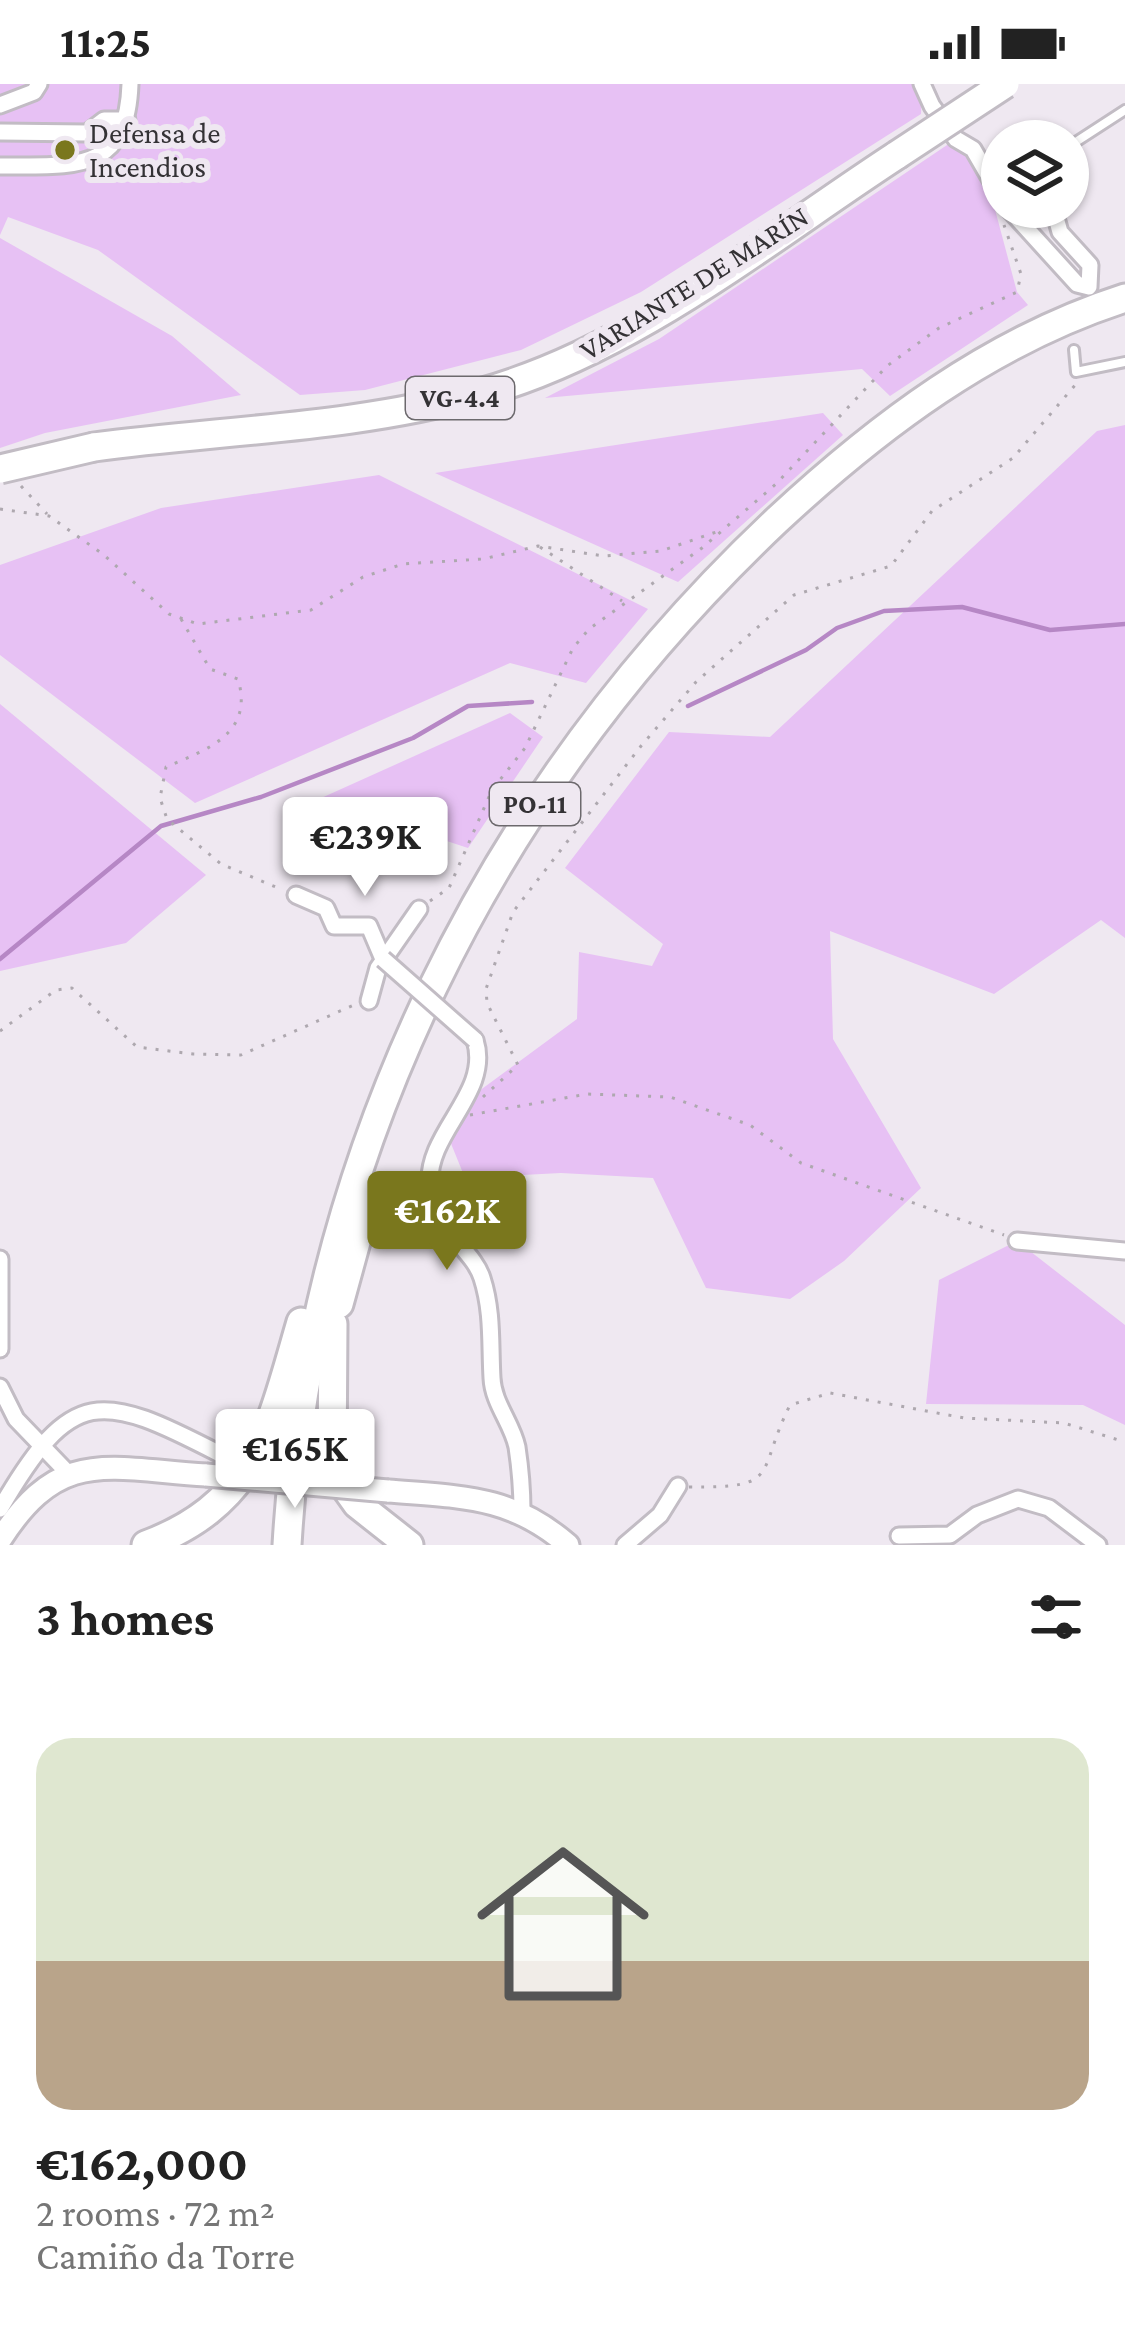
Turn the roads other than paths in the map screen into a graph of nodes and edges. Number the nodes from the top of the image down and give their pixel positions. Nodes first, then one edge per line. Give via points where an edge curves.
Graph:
1 (39, 84) edge
2 (130, 84) edge
3 (922, 84) edge
4 (1004, 84) edge
5 (0, 105) edge
6 (1125, 110) edge
7 (127, 120) junction
8 (0, 132) edge
9 (1089, 133) edge
10 (981, 163) edge
11 (0, 166) edge
12 (1027, 228) edge
13 (1059, 228) edge
14 (1125, 298) edge
15 (1125, 316) edge
16 (1074, 350) dead end
17 (1125, 362) edge
18 (6, 472) edge
19 (296, 895) road end
20 (419, 909) road end
21 (382, 959) junction
22 (369, 1000) road end
23 (361, 1162) junction
24 (1017, 1240) road end
25 (1125, 1251) edge
26 (0, 1258) edge
27 (333, 1324) junction
28 (0, 1349) edge
29 (0, 1387) edge
30 (39, 1445) junction
31 (220, 1454) dead end
32 (67, 1472) junction
33 (678, 1486) road end
34 (0, 1509) edge
35 (522, 1511) junction
36 (899, 1536) dead end
37 (0, 1540) edge
38 (146, 1545) edge
39 (287, 1545) edge
40 (303, 1545) edge
41 (409, 1545) edge
42 (568, 1545) edge
43 (625, 1545) edge
44 (1098, 1545) edge

1 - 5 street
2 - 7 street
3 - 10 street via 956,140
4 - 18 highway, VARIANTE DE MARÍN / VG-4.4, bridge via 650,318 541,372 413,410 94,447
6 - 9 lane
7 - 8 street via 104,120 87,133
7 - 11 street via 95,161
12 - 13 street via 1077,284 1089,287 1090,266
14 - 23 highway, PO-11 via 1016,340 914,406 809,490 651,649 516,831 463,924
15 - 27 highway, PO-11 via 1024,354 890,446 729,588 599,741 468,948 417,1057
16 - 17 lane via 1076,372
19 - 21 street via 326,908 334,926 370,926
20 - 21 street
21 - 22 street
21 - 35 street, bridge via 475,1040 480,1056 430,1186 447,1231 481,1273 491,1380 517,1445
23 - 38 highway via 327,1230 283,1384 241,1480 215,1510
23 - 39 highway, PO-11 via 315,1325
24 - 25 street
26 - 28 street
27 - 40 highway, PO-11 via 313,1423
27 - 41 highway via 332,1469 358,1504
29 - 30 street
30 - 31 street via 70,1417 119,1408
30 - 32 street
30 - 34 street
32 - 35 street, bridge via 206,1475
32 - 37 street via 36,1491
33 - 43 street
35 - 42 street
36 - 44 street via 950,1535 1018,1499 1049,1508

